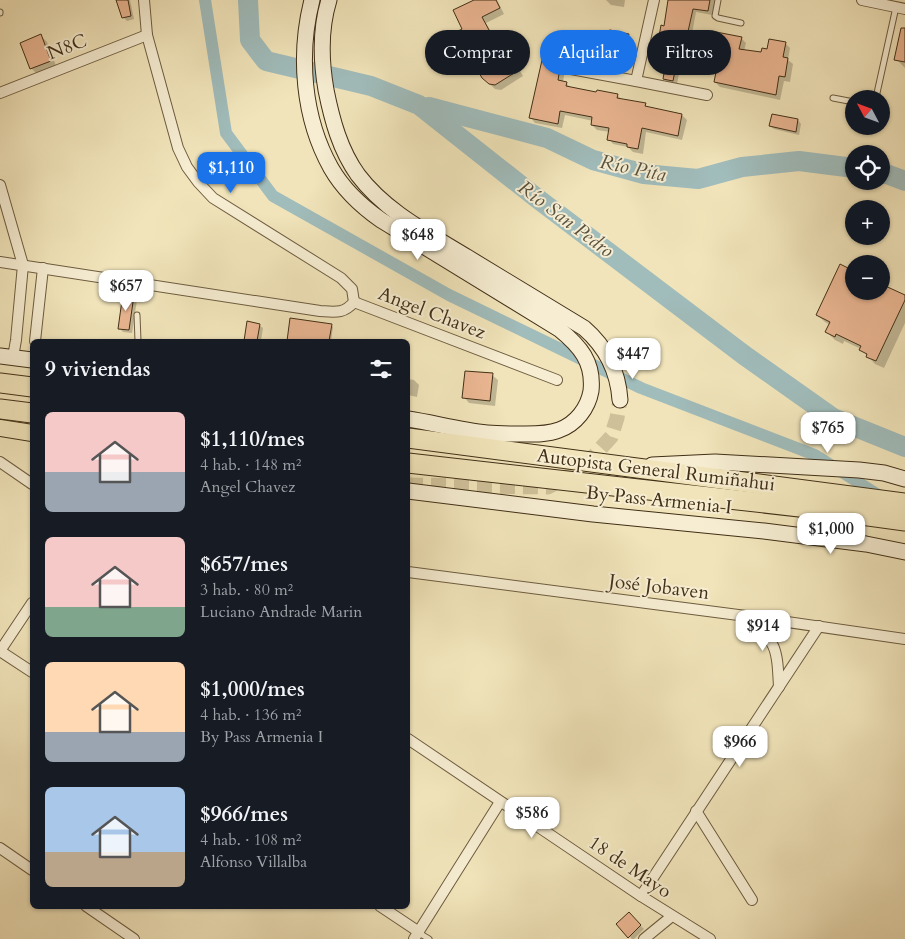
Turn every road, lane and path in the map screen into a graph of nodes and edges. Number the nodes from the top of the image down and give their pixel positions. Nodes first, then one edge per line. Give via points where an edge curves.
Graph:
1 (144, 0) edge
2 (312, 0) edge
3 (329, 0) edge
4 (654, 0) edge
5 (718, 0) edge
6 (862, 0) edge
7 (901, 8) edge
8 (741, 23) dead end
9 (147, 35) junction
10 (604, 75) edge
11 (636, 81) junction
12 (878, 90) edge
13 (0, 93) edge
14 (707, 95) dead end
15 (833, 98) dead end
16 (845, 100) edge
17 (0, 185) edge
18 (0, 262) edge
19 (22, 265) junction
20 (43, 268) junction
21 (354, 302) junction
22 (138, 316) dead end
23 (34, 339) edge
24 (138, 339) edge
25 (6, 356) edge
26 (30, 358) edge
27 (557, 380) dead end
28 (0, 383) edge
29 (30, 388) edge
30 (620, 400) tunnel mouth
31 (0, 408) edge
32 (30, 413) edge
33 (410, 419) edge
34 (0, 428) edge
35 (30, 433) edge
36 (410, 438) edge
37 (0, 462) edge
38 (410, 463) edge
39 (628, 467) junction
40 (905, 479) edge
41 (30, 483) edge
42 (410, 491) edge
43 (820, 500) junction
44 (905, 503) edge
45 (905, 520) edge
46 (905, 552) edge
47 (410, 572) edge
48 (30, 606) edge
49 (746, 616) junction
50 (819, 626) junction
51 (905, 639) edge
52 (0, 651) edge
53 (30, 671) edge
54 (779, 687) junction
55 (410, 740) edge
56 (500, 802) junction
57 (696, 811) junction
58 (0, 848) edge
59 (30, 869) edge
60 (641, 896) junction
61 (752, 900) dead end
62 (90, 909) edge
63 (384, 909) edge
64 (672, 916) junction
65 (416, 936) edge
66 (134, 939) edge
67 (429, 939) edge
68 (644, 939) edge
69 (710, 939) edge

1 - 9 street, Angel Chavez
2 - 33 main road via 304,79 320,144 331,168 352,196 381,220 559,329 586,358 590,377 589,398 583,412 572,423 552,432 486,433
3 - 30 main road via 322,34 324,77 332,122 358,175 399,216 584,328 602,346 613,366
4 - 11 street
5 - 8 lane via 718,18
6 - 7 street
7 - 12 lane
9 - 13 street, N8C
9 - 21 street, Angel Chavez via 178,148 198,182 213,198 341,278 352,289
10 - 11 street
11 - 14 street
15 - 16 lane
17 - 19 street
18 - 19 street
19 - 20 street
19 - 25 street via 16,340
20 - 21 street via 329,312 348,309
20 - 23 street
21 - 27 street, Angel Chavez
22 - 24 lane
25 - 26 main road
28 - 29 highway
31 - 32 highway
34 - 35 main road
36 - 39 highway, Autopista General Rumiñahui
37 - 41 street
38 - 43 highway, Autopista General Rumiñahui
39 - 40 main road, By Pass Armenia I via 715,462 859,470
39 - 43 highway, Autopista General Rumiñahui
42 - 46 main road, By Pass Armenia I via 764,531
43 - 44 highway, Autopista General Rumiñahui
43 - 45 highway, Autopista General Rumiñahui
47 - 49 street, José Jobaven
48 - 52 street
49 - 50 street, José Jobaven
49 - 54 street via 765,633 775,648
50 - 51 street, José Jobaven
50 - 54 street
52 - 53 street
54 - 57 street
55 - 56 street, 18 de Mayo
56 - 60 street, 18 de Mayo
56 - 65 street
57 - 60 street
57 - 61 street
58 - 59 street
60 - 64 street, 18 de Mayo
62 - 66 street
63 - 65 street
64 - 68 street
64 - 69 street, 18 de Mayo
65 - 67 lane

